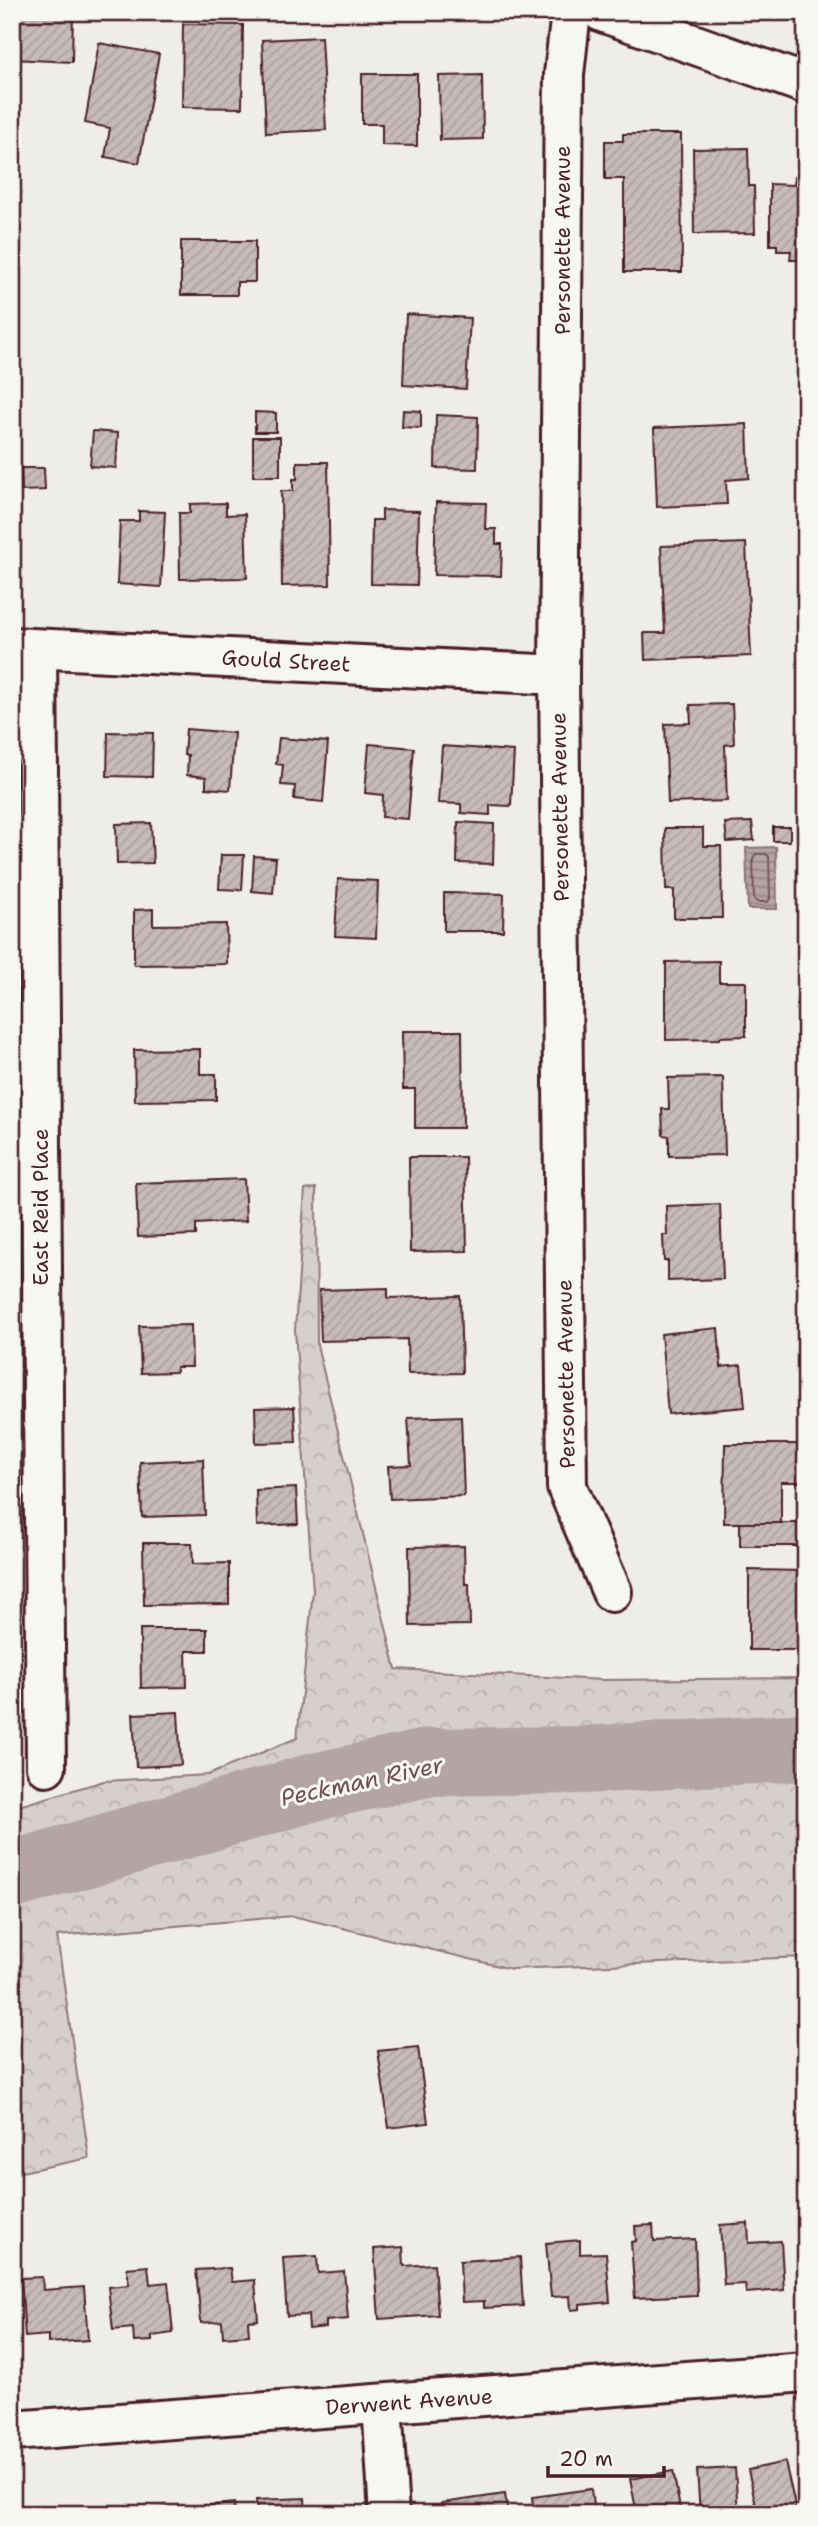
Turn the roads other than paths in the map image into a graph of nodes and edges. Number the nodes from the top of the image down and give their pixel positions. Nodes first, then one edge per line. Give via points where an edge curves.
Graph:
1 (571, 12) edge
2 (601, 12) edge
3 (806, 84) edge
4 (25, 648) edge
5 (559, 675) junction
6 (612, 1592) dead end
7 (46, 1766) dead end
8 (806, 2372) edge
9 (382, 2404) junction
10 (12, 2431) edge
11 (389, 2514) edge

1 - 5 street, Personette Avenue via 564,74
2 - 3 street
4 - 5 street, Gould Street
4 - 7 street, East Reid Place
5 - 6 street, Personette Avenue via 567,1487
8 - 9 street, Derwent Avenue
9 - 10 street, Derwent Avenue
9 - 11 street

